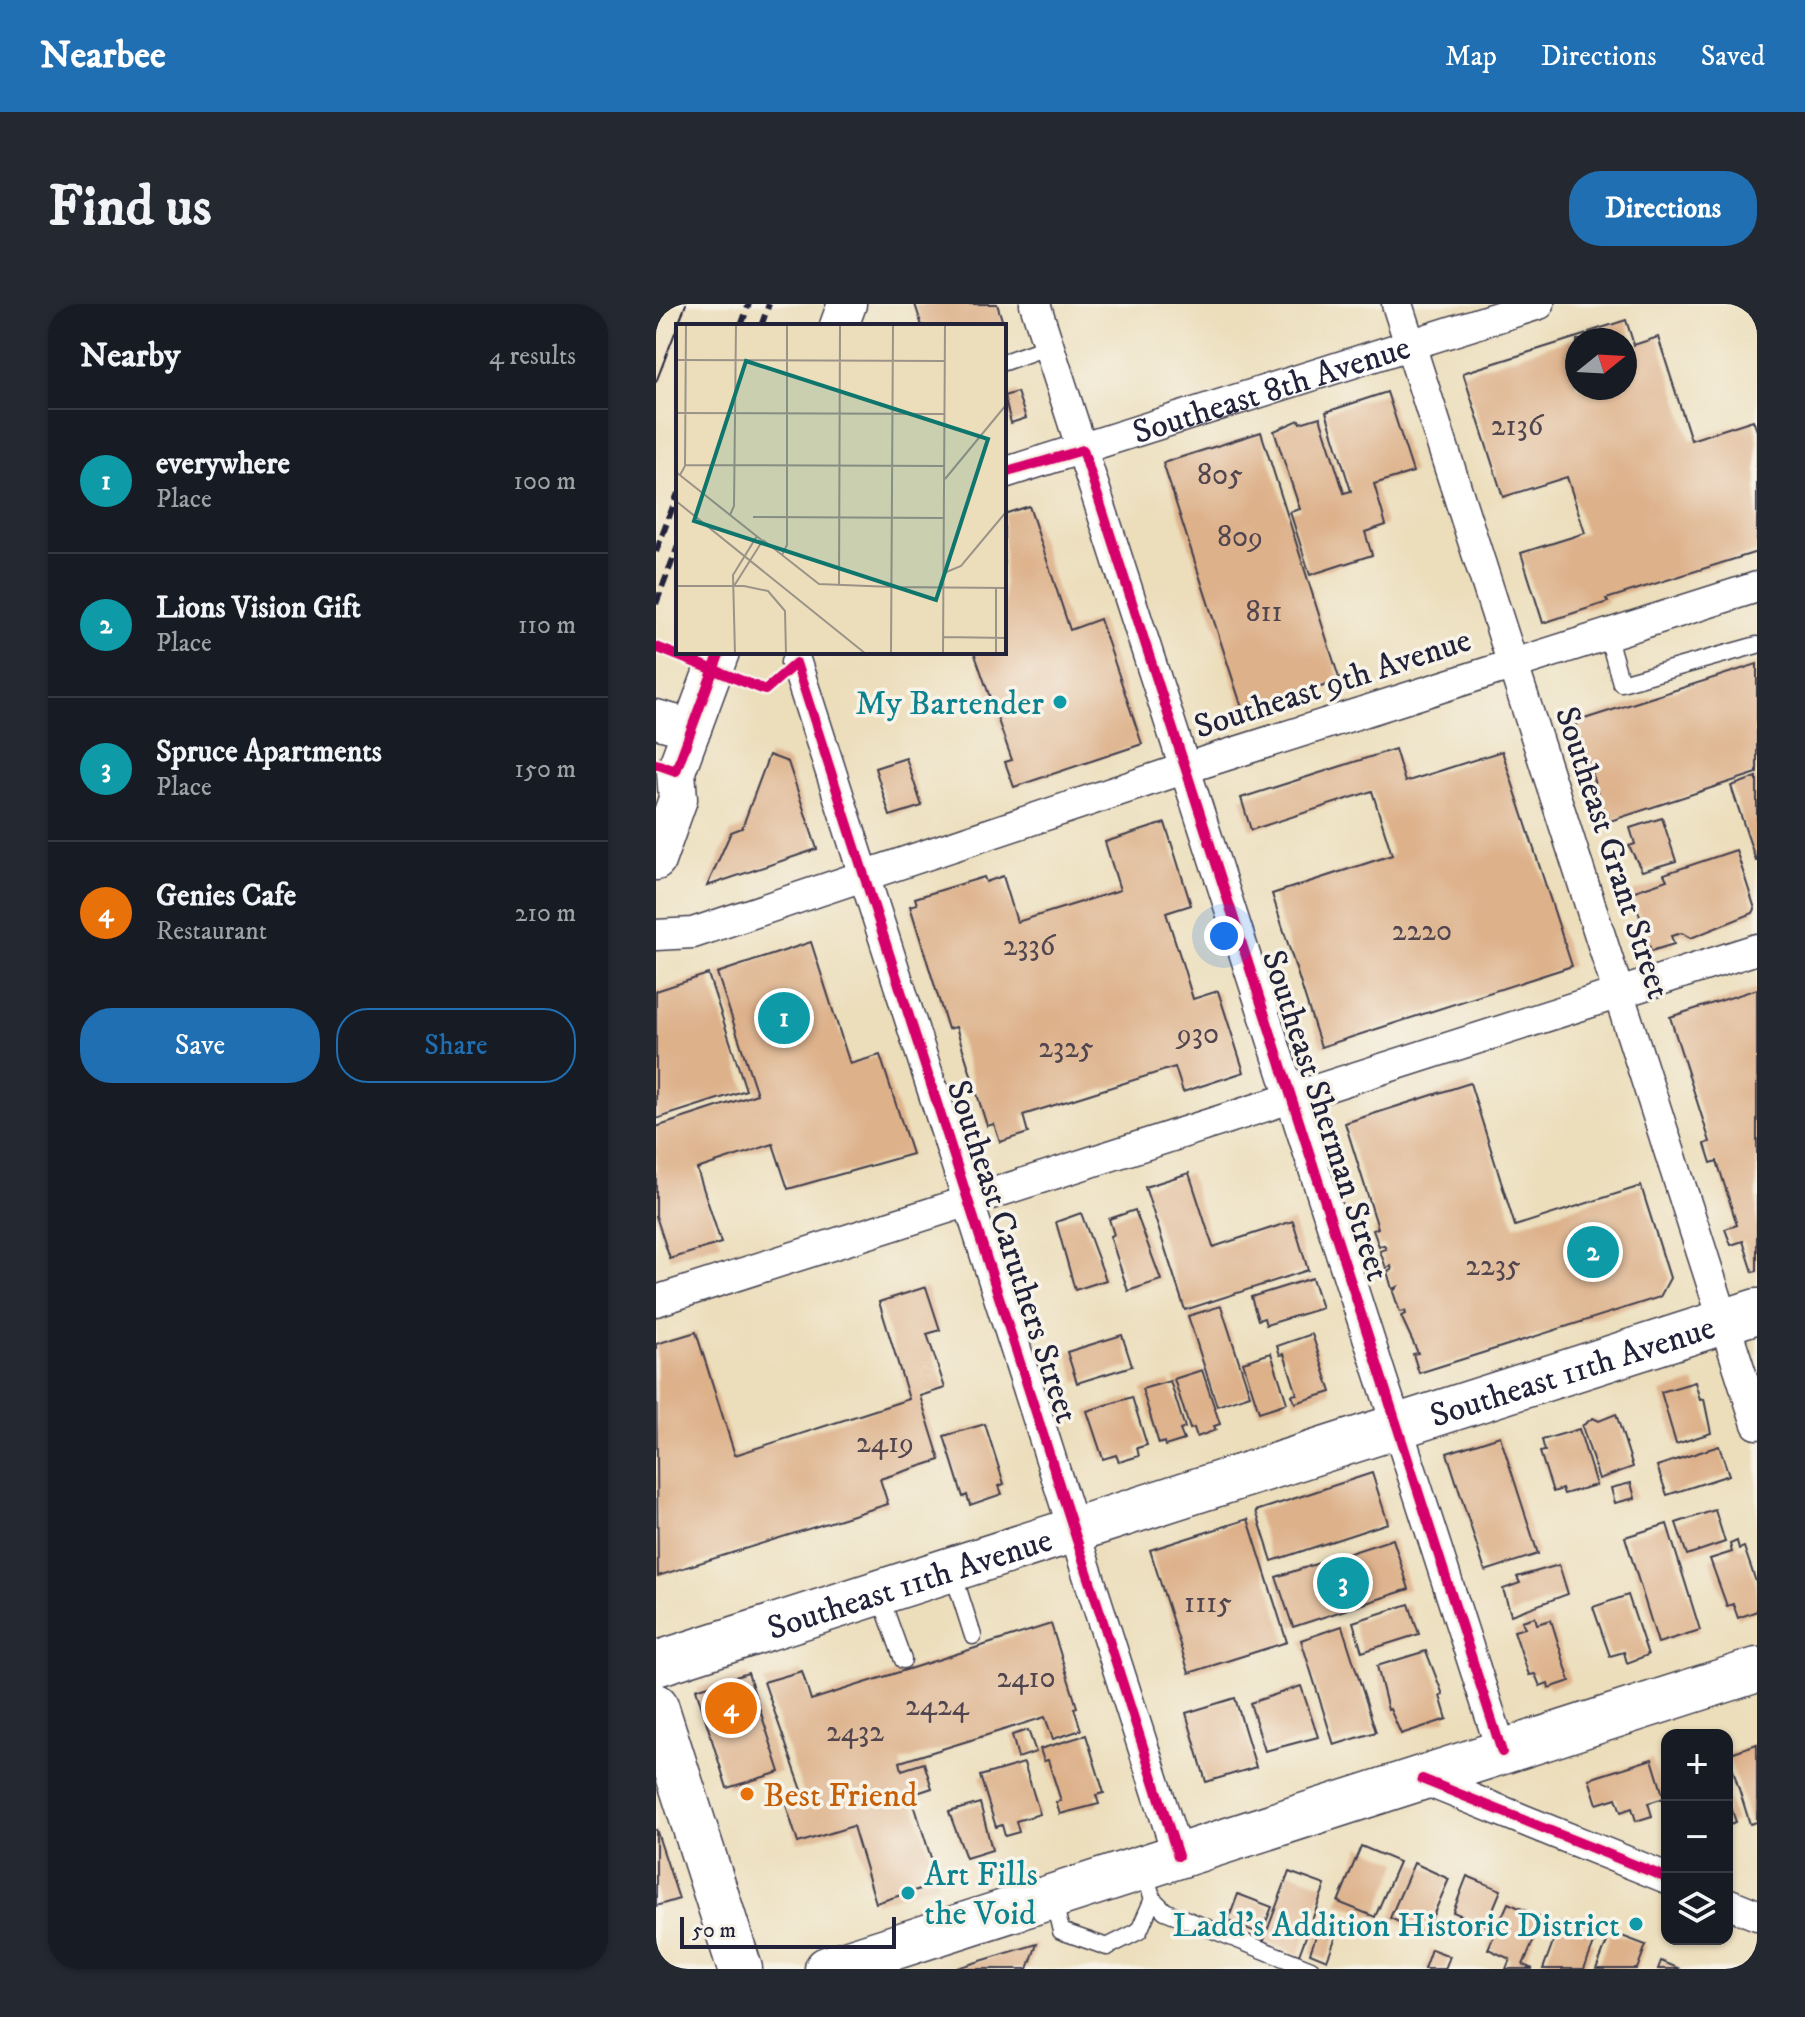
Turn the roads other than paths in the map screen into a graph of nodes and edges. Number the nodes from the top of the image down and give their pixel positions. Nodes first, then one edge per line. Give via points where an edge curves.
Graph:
1 (847, 304) edge
2 (1035, 304) edge
3 (1397, 304) edge
4 (1539, 304) edge
5 (840, 324) edge
6 (1410, 345) junction
7 (1049, 346) junction
8 (1006, 361) edge
9 (1083, 450) junction
10 (1006, 472) edge
11 (1756, 590) edge
12 (1607, 634) junction
13 (1757, 645) edge
14 (719, 654) edge
15 (796, 663) dead end
16 (1513, 665) junction
17 (656, 719) edge
18 (692, 729) junction
19 (1186, 768) junction
20 (663, 775) edge
21 (656, 861) edge
22 (863, 876) junction
23 (656, 935) edge
24 (1757, 949) edge
25 (1619, 993) junction
26 (1293, 1098) junction
27 (969, 1201) junction
28 (656, 1301) edge
29 (1741, 1316) edge
30 (1757, 1424) edge
31 (1397, 1425) junction
32 (1074, 1528) junction
33 (951, 1568) junction
34 (879, 1592) junction
35 (973, 1636) dead end
36 (903, 1660) dead end
37 (656, 1664) edge
38 (1757, 1670) edge
39 (656, 1706) edge
40 (1502, 1752) junction
41 (1422, 1779) junction
42 (1158, 1874) junction
43 (1661, 1876) edge
44 (1053, 1896) junction
45 (834, 1968) edge
46 (740, 1969) edge
47 (1311, 1969) edge

1 - 5 street
2 - 7 street, Southeast Sherman Street
3 - 6 street, Southeast Grant Street
4 - 6 street, Southeast 8th Avenue
6 - 9 street, Southeast 8th Avenue
6 - 16 street, Southeast Grant Street
7 - 8 lane
7 - 9 street, Southeast Sherman Street
9 - 10 street, Southeast 8th Avenue
9 - 19 street, Southeast Sherman Street
11 - 12 street, Southeast 9th Avenue
12 - 13 lane via 1621,683
12 - 16 street, Southeast 9th Avenue
14 - 18 street
15 - 22 street, Southeast Caruthers Street
16 - 19 street, Southeast 9th Avenue
16 - 25 street, Southeast Grant Street
17 - 18 street
18 - 20 street
19 - 22 street, Southeast 9th Avenue
19 - 26 street, Southeast Sherman Street
20 - 21 street via 678,799
22 - 23 street, Southeast 9th Avenue via 693,933
22 - 27 street, Southeast Caruthers Street
24 - 25 street
25 - 26 street
25 - 29 street, Southeast Grant Street
26 - 27 street
26 - 31 street, Southeast Sherman Street
27 - 28 street
27 - 32 street, Southeast Caruthers Street
29 - 30 street, Southeast Grant Street
29 - 31 main road, Southeast 11th Avenue
31 - 32 main road, Southeast 11th Avenue
31 - 40 street, Southeast Sherman Street
32 - 33 main road, Southeast 11th Avenue
32 - 42 street, Southeast Caruthers Street
33 - 34 main road, Southeast 11th Avenue
33 - 35 lane
34 - 36 lane
34 - 37 main road, Southeast 11th Avenue
38 - 40 main road
39 - 46 main road
40 - 41 main road
41 - 42 main road
41 - 43 street
42 - 44 main road
42 - 44 lane via 1139,1931 1107,1947 1061,1931
42 - 47 lane via 1165,1911
44 - 45 main road

